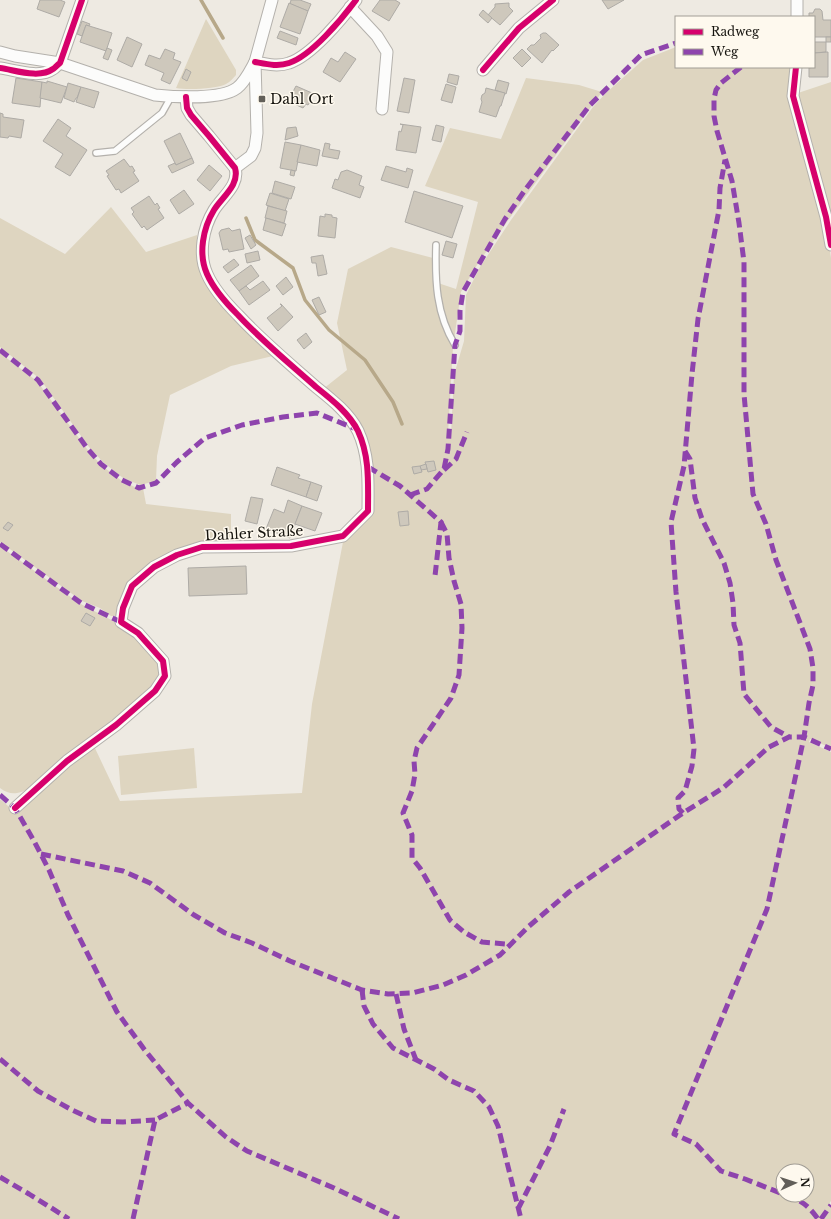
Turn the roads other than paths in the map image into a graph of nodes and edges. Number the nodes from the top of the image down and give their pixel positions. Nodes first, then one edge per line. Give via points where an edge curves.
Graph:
1 (82, 0) edge
2 (272, 0) edge
3 (553, 0) edge
4 (797, 0) edge
5 (353, 4) edge
6 (797, 16) edge
7 (0, 52) edge
8 (255, 62) junction
9 (60, 63) junction
10 (0, 68) edge
11 (796, 68) edge
12 (483, 70) dead end
13 (171, 97) junction
14 (186, 97) junction
15 (382, 109) dead end
16 (96, 153) dead end
17 (235, 168) junction
18 (436, 245) dead end
19 (831, 245) edge
20 (455, 346) dead end
21 (16, 808) dead end

1 - 9 street
2 - 8 street
3 - 12 street via 519,28
4 - 6 street
5 - 8 street via 316,45 296,60 274,65
5 - 15 street via 387,52
7 - 9 street
8 - 14 street via 237,88 215,94
8 - 17 street via 255,148 251,156
9 - 10 street via 43,73
9 - 13 street via 155,95
11 - 19 street via 793,96 826,217
13 - 14 street
13 - 16 lane via 162,113 115,151
14 - 17 street via 190,115
17 - 21 street, Dahler Straße via 235,182 207,223 202,248 206,273 224,300 255,334 343,410 357,430 368,467 368,511 343,536 292,546 202,547 177,555 148,572 132,586 123,608 121,622 138,633 163,662 165,676 156,691 68,761
18 - 20 lane via 435,270 442,318

